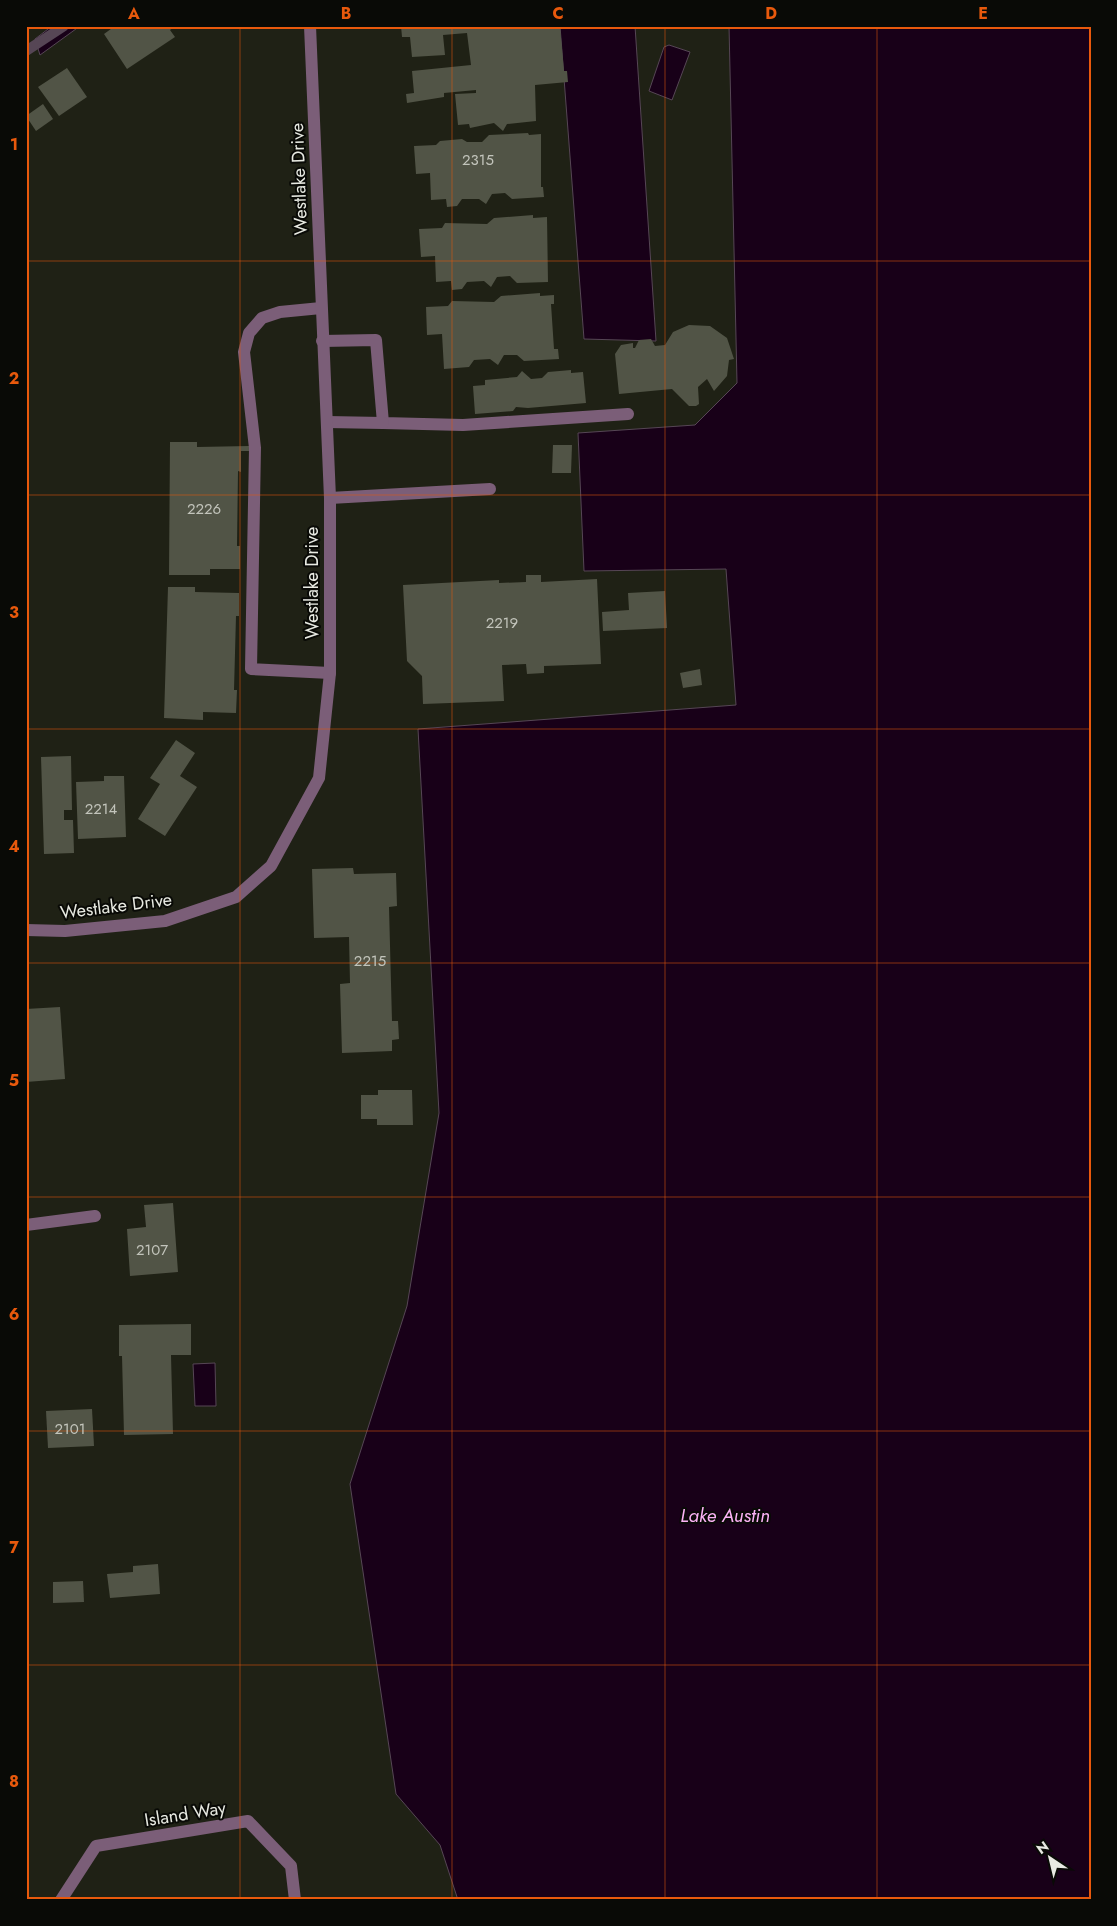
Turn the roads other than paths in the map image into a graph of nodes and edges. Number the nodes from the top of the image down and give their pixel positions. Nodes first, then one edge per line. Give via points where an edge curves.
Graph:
1 (310, 26) edge
2 (321, 308) junction
3 (322, 341) junction
4 (628, 414) dead end
5 (327, 422) junction
6 (382, 423) junction
7 (490, 489) dead end
8 (330, 498) junction
9 (330, 673) junction
10 (26, 930) edge
11 (96, 1216) dead end
12 (26, 1225) edge
13 (61, 1900) edge
14 (295, 1900) edge

1 - 2 street, Westlake Drive
2 - 3 street, Westlake Drive
2 - 9 street via 280,312 262,318 249,333 244,352 255,448 251,669
3 - 5 street, Westlake Drive
3 - 6 street via 376,340
4 - 6 street via 463,425
5 - 6 street
5 - 8 street, Westlake Drive
7 - 8 street
8 - 9 street, Westlake Drive
9 - 10 street, Westlake Drive via 319,778 271,866 236,897 165,922
11 - 12 street
13 - 14 street, Island Way via 96,1846 248,1821 291,1866

